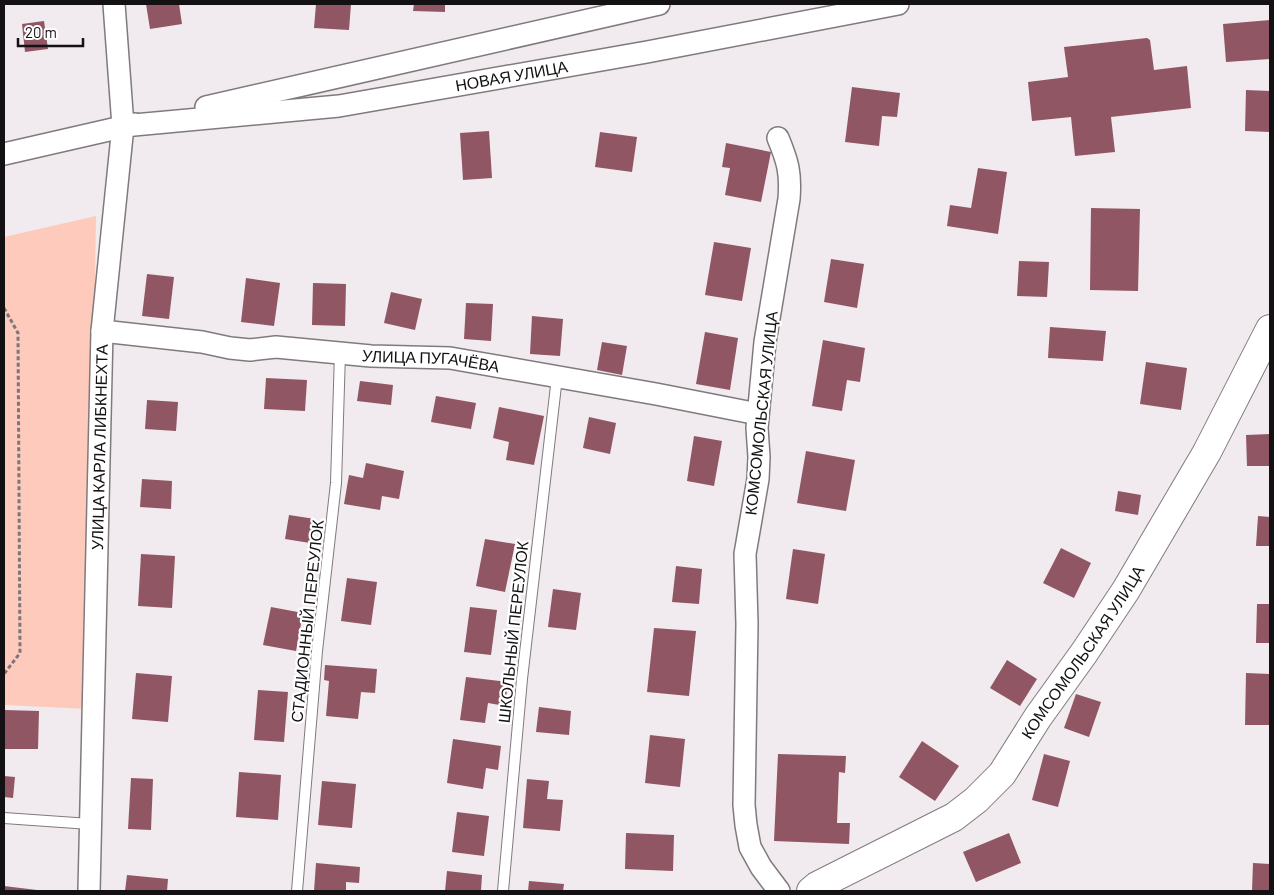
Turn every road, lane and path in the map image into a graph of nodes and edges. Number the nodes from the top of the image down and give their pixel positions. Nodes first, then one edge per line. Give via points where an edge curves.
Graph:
1 (114, 4) edge
2 (659, 4) edge
3 (898, 4) edge
4 (123, 126) junction
5 (778, 138) dead end
6 (4, 154) edge
7 (4, 308) edge
8 (1270, 330) edge
9 (102, 331) junction
10 (340, 353) junction
11 (557, 377) junction
12 (758, 414) junction
13 (4, 674) edge
14 (4, 818) edge
15 (90, 824) junction
16 (89, 891) edge
17 (297, 891) edge
18 (503, 891) edge
19 (779, 891) edge
20 (811, 891) edge

1 - 4 street, УЛИЦА КАРЛА ЛИБКНЕХТА
2 - 4 street, НОВАЯ УЛИЦА
3 - 4 street, НОВАЯ УЛИЦА via 339,106
4 - 6 street, НОВАЯ УЛИЦА
4 - 9 street, УЛИЦА КАРЛА ЛИБКНЕХТА
5 - 12 street, КОМСОМОЛЬСКАЯ УЛИЦА via 789,167 789,199 765,342
7 - 13 path via 18,333 20,653
8 - 20 main road, КОМСОМОЛЬСКАЯ УЛИЦА via 1207,452 1126,590 1002,774 954,817
9 - 10 street, УЛИЦА ПУГАЧЁВА via 250,350 276,347
9 - 15 street, УЛИЦА КАРЛА ЛИБКНЕХТА
10 - 11 street, УЛИЦА ПУГАЧЁВА via 450,358
10 - 17 lane, СТАДИОННЫЙ ПЕРЕУЛОК via 336,483 317,651
11 - 12 street, УЛИЦА ПУГАЧЁВА
11 - 18 lane, ШКОЛЬНЫЙ ПЕРЕУЛОК via 522,679
12 - 19 street, КОМСОМОЛЬСКАЯ УЛИЦА via 758,479 746,554 744,805 750,847
14 - 15 lane
15 - 16 street, УЛИЦА КАРЛА ЛИБКНЕХТА

